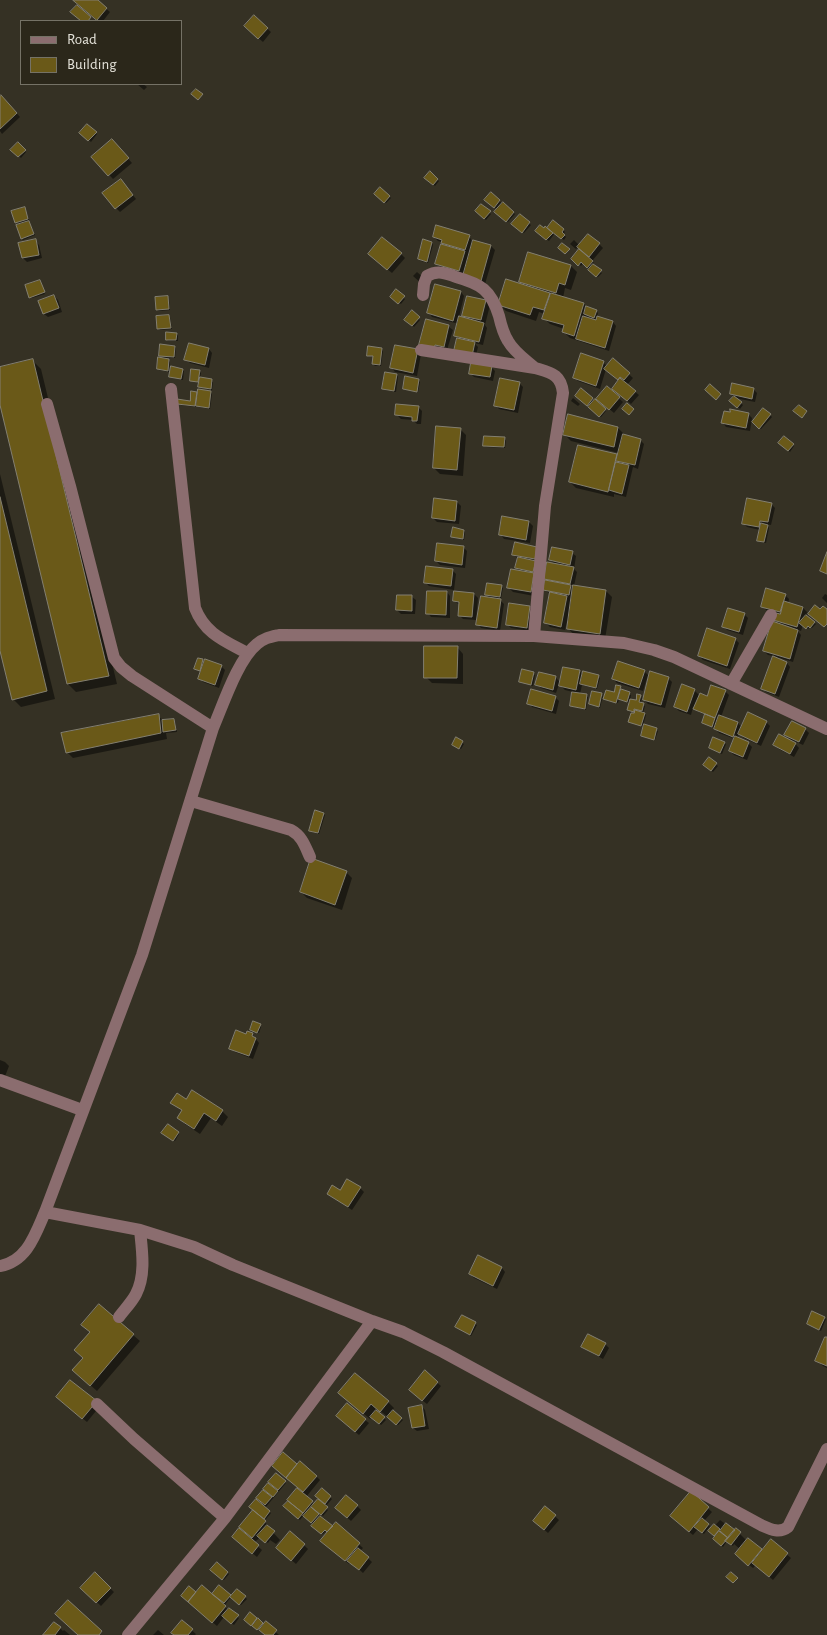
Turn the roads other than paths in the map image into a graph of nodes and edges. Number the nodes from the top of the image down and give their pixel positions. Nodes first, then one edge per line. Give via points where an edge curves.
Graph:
1 (423, 295) dead end
2 (421, 350) dead end
3 (535, 368) junction
4 (171, 389) dead end
5 (47, 404) dead end
6 (771, 615) dead end
7 (534, 636) junction
8 (247, 653) junction
9 (731, 684) junction
10 (213, 728) junction
11 (827, 729) edge
12 (191, 801) junction
13 (310, 858) dead end
14 (0, 1080) edge
15 (82, 1110) junction
16 (45, 1212) junction
17 (140, 1230) junction
18 (0, 1266) edge
19 (118, 1317) dead end
20 (372, 1321) junction
21 (97, 1404) dead end
22 (827, 1449) edge
23 (225, 1518) junction
24 (129, 1635) edge

1 - 3 street via 427,276 434,272 483,288 494,303 511,347
2 - 3 street
3 - 7 street via 556,377 562,384 563,393 545,506
4 - 8 street via 195,608 213,635
5 - 10 street via 114,658 132,676
6 - 9 street
7 - 8 street via 279,635 266,638
7 - 9 street via 624,643 646,648 674,657
8 - 10 street
9 - 11 street
10 - 12 street
12 - 13 street via 291,830 298,834
12 - 15 street via 142,956
14 - 15 street
15 - 16 street
16 - 17 street
16 - 18 street via 25,1253
17 - 19 street via 143,1264 140,1280 136,1294
17 - 20 street via 194,1247
20 - 22 street via 404,1332 443,1352 776,1531 788,1527
20 - 23 street
21 - 23 street
23 - 24 street

